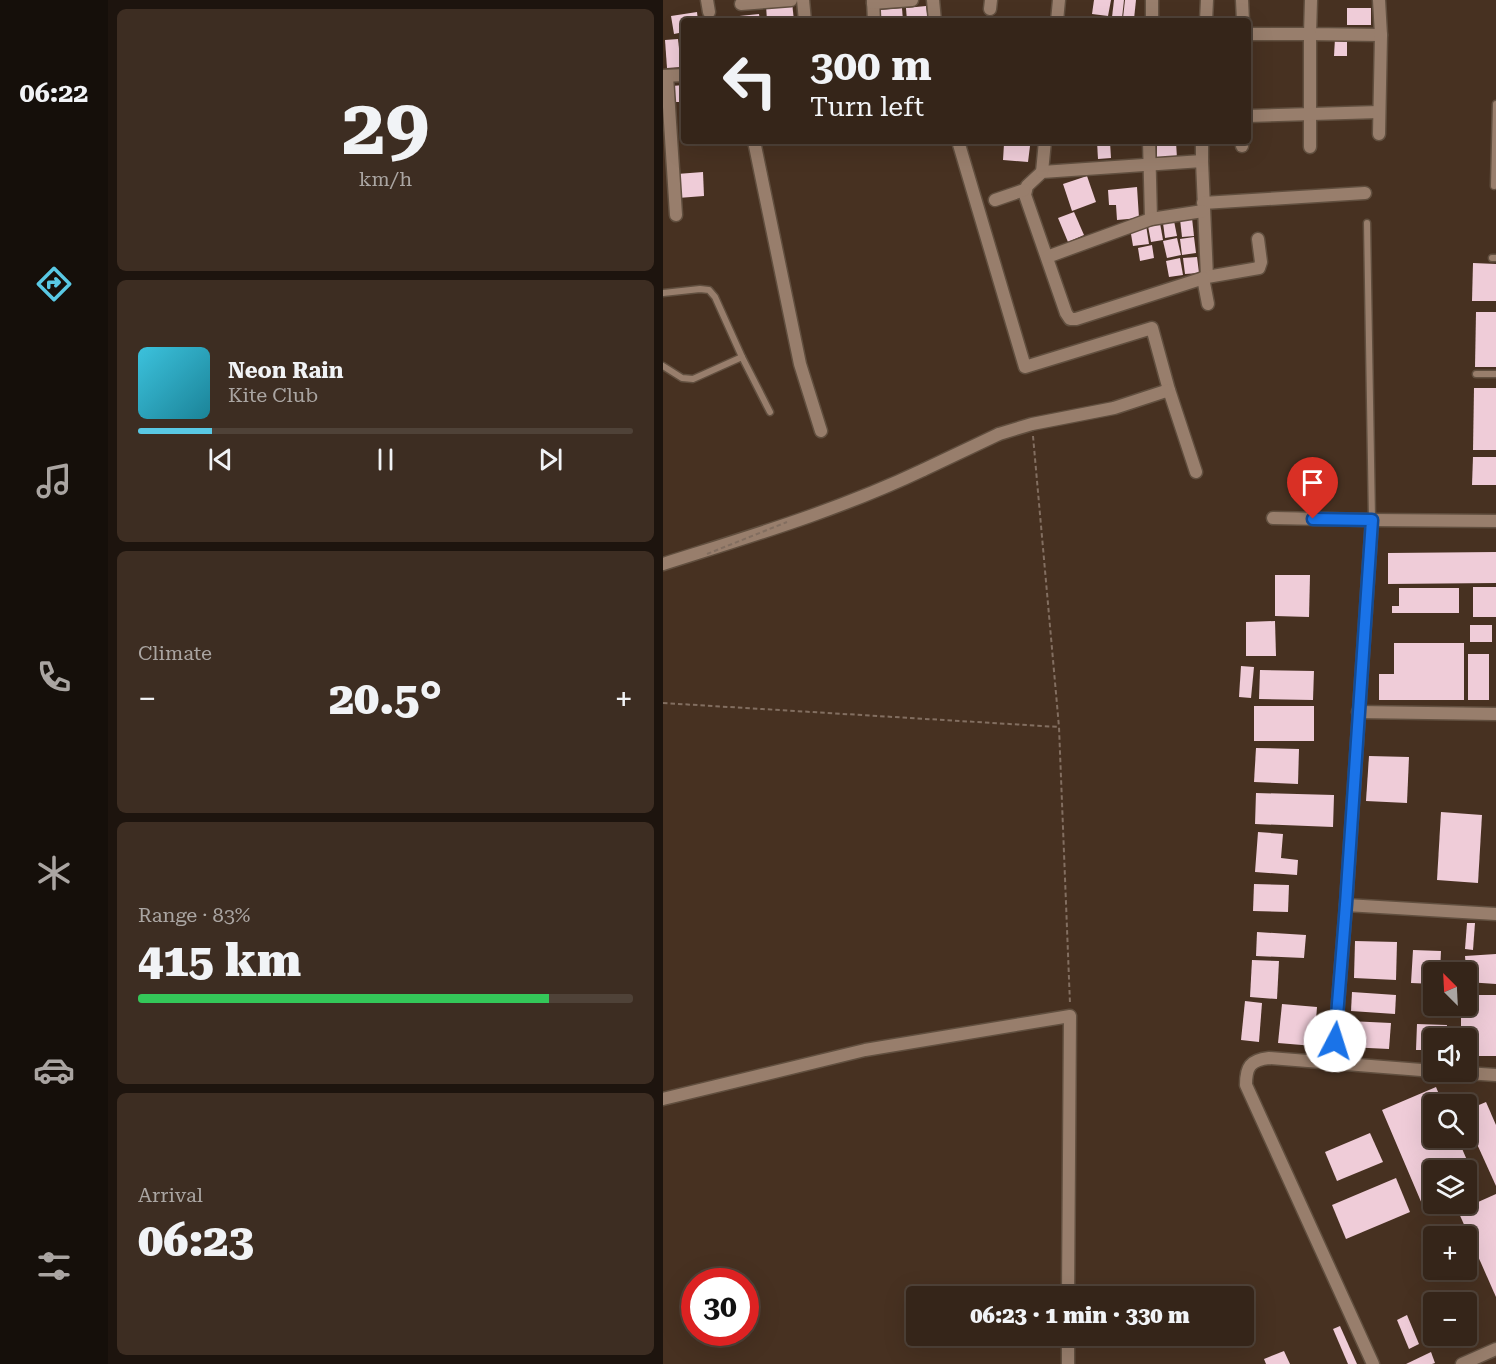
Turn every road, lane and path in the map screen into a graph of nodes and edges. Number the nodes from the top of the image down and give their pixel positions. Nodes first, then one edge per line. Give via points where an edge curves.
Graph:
1 (791, 0) edge
2 (803, 0) edge
3 (912, 0) edge
4 (933, 0) edge
5 (1059, 0) edge
6 (1152, 0) edge
7 (1207, 0) edge
8 (1242, 0) edge
9 (1311, 0) edge
10 (1379, 0) edge
11 (873, 2) edge
12 (741, 4) dead end
13 (805, 18) edge
14 (874, 18) edge
15 (935, 18) edge
16 (1057, 18) edge
17 (1152, 18) edge
18 (1206, 18) edge
19 (1243, 18) edge
20 (1251, 34) edge
21 (1310, 34) junction
22 (1381, 35) junction
23 (681, 75) edge
24 (665, 76) edge
25 (1496, 104) edge
26 (1379, 112) junction
27 (1310, 114) junction
28 (1251, 116) edge
29 (1379, 134) dead end
30 (755, 144) edge
31 (959, 144) edge
32 (1045, 144) edge
33 (1149, 144) edge
34 (1202, 144) edge
35 (1310, 147) dead end
36 (1201, 161) junction
37 (1149, 164) junction
38 (1042, 172) junction
39 (1494, 186) dead end
40 (1024, 190) junction
41 (1365, 193) dead end
42 (995, 200) dead end
43 (1203, 207) junction
44 (676, 215) dead end
45 (1151, 219) junction
46 (1367, 223) dead end
47 (1258, 239) dead end
48 (1047, 257) junction
49 (1205, 278) junction
50 (663, 293) edge
51 (1208, 303) dead end
52 (742, 357) junction
53 (663, 366) edge
54 (1476, 374) dead end
55 (1496, 374) edge
56 (1169, 390) junction
57 (770, 412) dead end
58 (1032, 424) junction
59 (821, 431) dead end
60 (1196, 472) dead end
61 (1273, 518) dead end
62 (1372, 520) junction
63 (1496, 521) edge
64 (787, 522) dead end
65 (707, 554) dead end
66 (663, 564) edge
67 (663, 703) edge
68 (1358, 712) junction
69 (1496, 714) edge
70 (1059, 727) junction
71 (1346, 904) junction
72 (1496, 914) edge
73 (1070, 1016) junction
74 (1333, 1064) junction
75 (1423, 1070) edge
76 (1477, 1074) edge
77 (1496, 1075) edge
78 (663, 1099) edge
79 (1068, 1286) edge
80 (1068, 1346) edge
81 (1496, 1349) edge
82 (1068, 1364) edge
83 (1373, 1364) edge
84 (1462, 1364) edge

1 - 12 street
2 - 13 street
3 - 11 street
4 - 15 street
5 - 16 street
6 - 17 street
7 - 18 street
8 - 19 street
9 - 21 street
10 - 22 street
11 - 14 street
20 - 21 street
21 - 22 street
21 - 27 street
22 - 26 street
23 - 24 street
24 - 44 street
25 - 39 lane
26 - 27 street
26 - 29 street
27 - 28 street
27 - 35 street
30 - 59 street via 800,364
31 - 56 street via 1025,367 1152,328
32 - 38 street
33 - 37 street
34 - 36 street
36 - 37 street
36 - 43 street
37 - 38 street
37 - 45 street
38 - 40 street
40 - 42 street
40 - 48 street
41 - 43 street
43 - 45 street
43 - 49 street
45 - 48 street
46 - 62 lane
47 - 49 street via 1259,268
48 - 49 street via 1070,319
49 - 51 street
50 - 52 lane via 709,290
52 - 53 lane via 693,379 682,378
52 - 57 lane
54 - 55 lane
56 - 58 street via 1114,408
56 - 60 street
58 - 66 street, bridge via 999,434 872,494
58 - 70 path
61 - 62 street
62 - 63 street
62 - 68 street
64 - 65 path, bridge
67 - 70 path
68 - 69 street
68 - 71 street
70 - 73 path
71 - 72 street
71 - 74 street
73 - 78 street via 865,1050
73 - 79 street
74 - 75 street
74 - 83 street via 1259,1059 1246,1073 1247,1085
76 - 77 street
80 - 82 street
81 - 84 street

